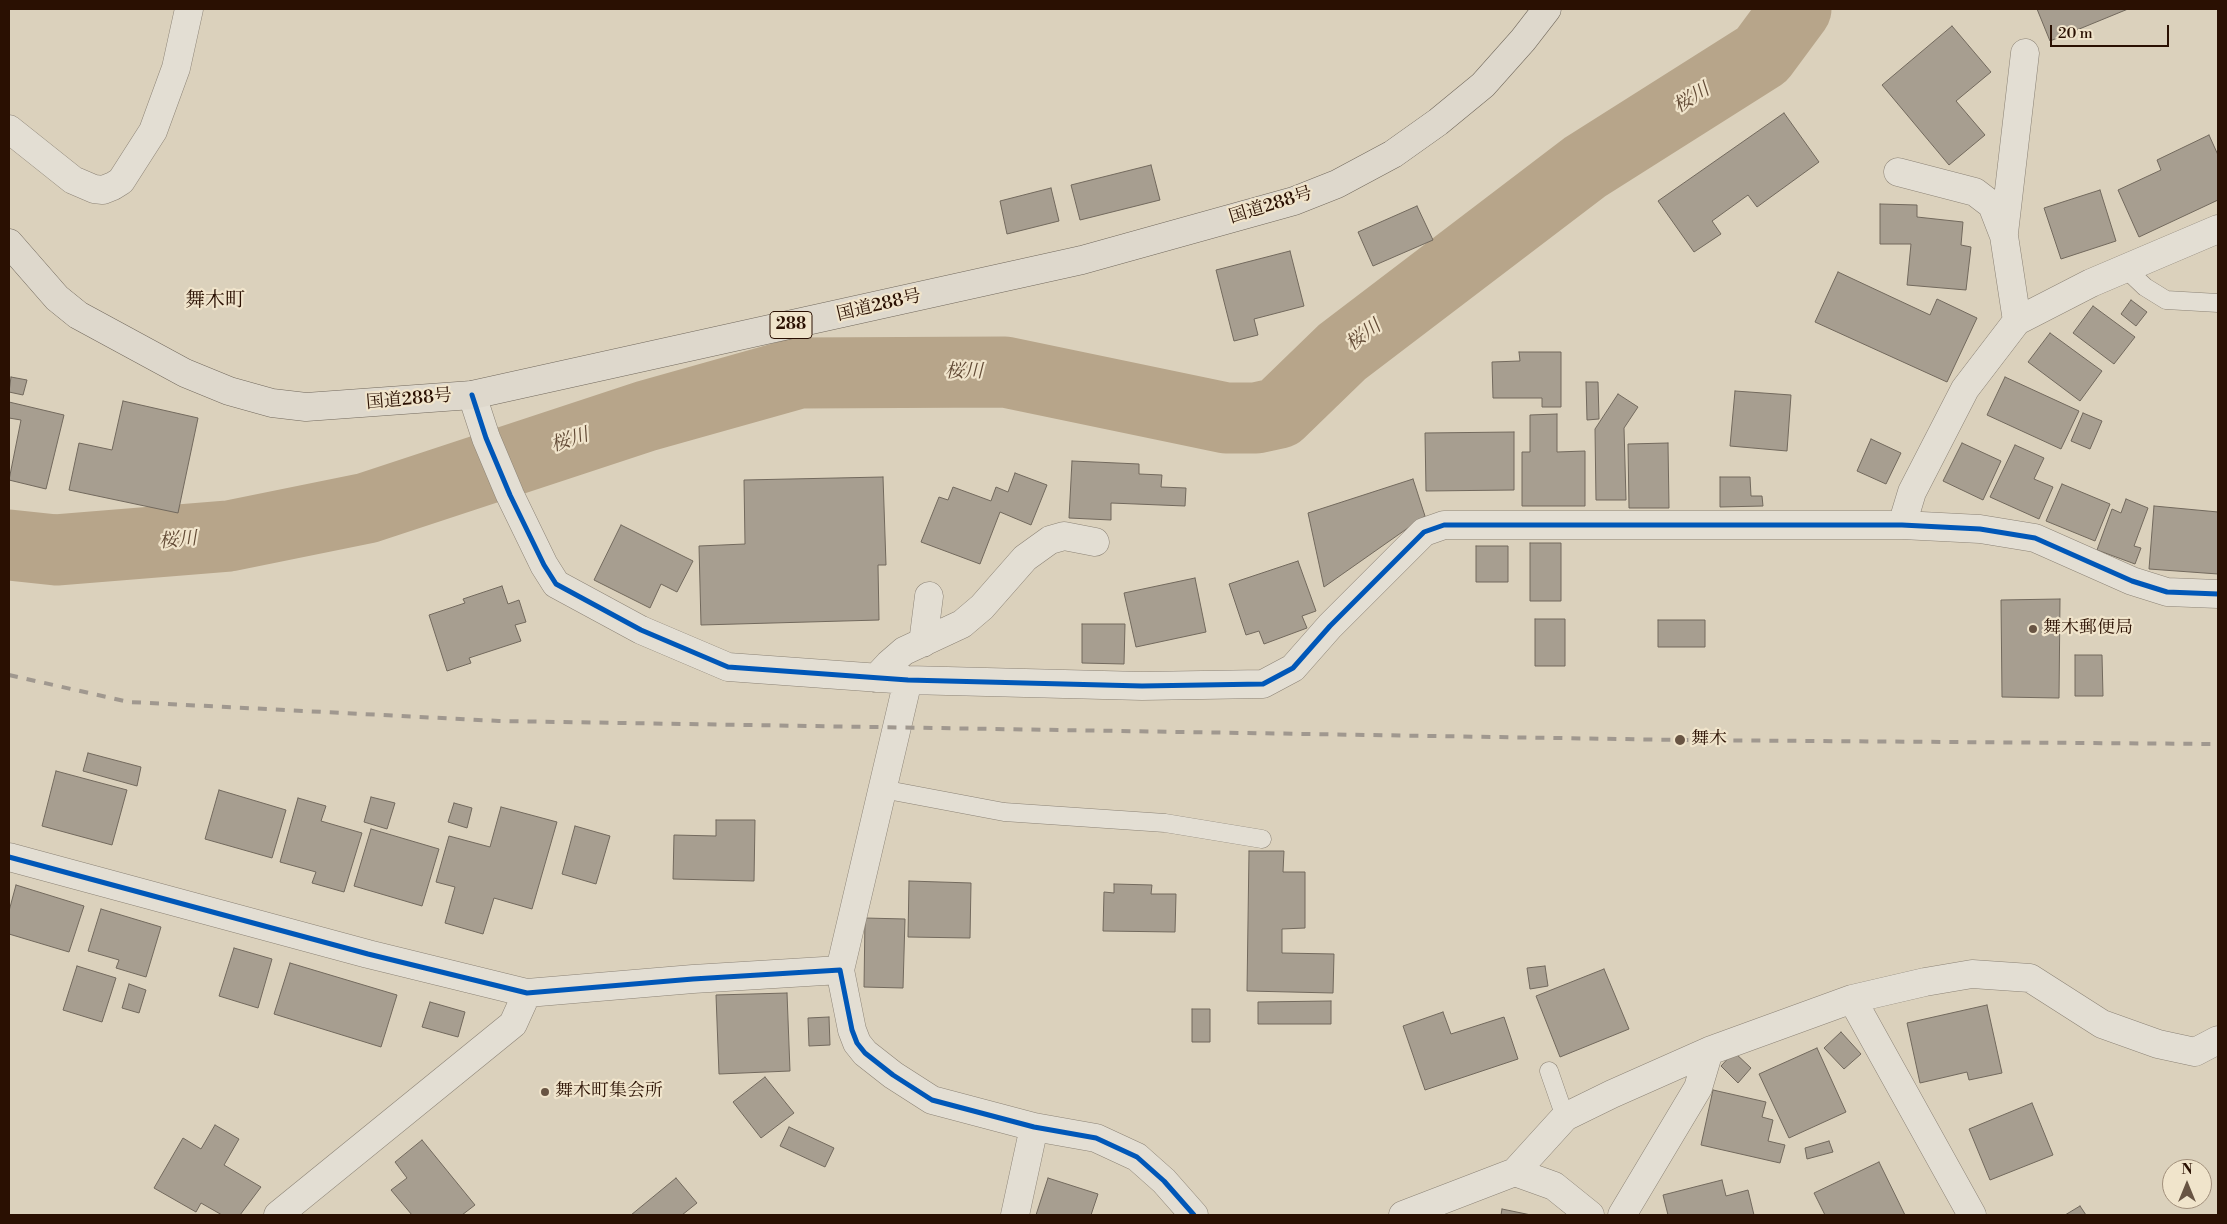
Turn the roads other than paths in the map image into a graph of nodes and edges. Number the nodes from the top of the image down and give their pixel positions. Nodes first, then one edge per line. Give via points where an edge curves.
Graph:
1 (189, 9) edge
2 (1546, 9) edge
3 (2026, 53) dead end
4 (9, 129) edge
5 (1898, 172) dead end
6 (2218, 228) edge
7 (2004, 236) junction
8 (9, 243) edge
9 (2125, 268) junction
10 (2218, 303) edge
11 (2017, 322) junction
12 (472, 395) junction
13 (1902, 525) junction
14 (1095, 542) dead end
15 (2218, 594) edge
16 (929, 596) dead end
17 (923, 643) junction
18 (876, 678) junction
19 (908, 680) junction
20 (882, 789) junction
21 (1262, 839) dead end
22 (9, 857) edge
23 (840, 970) junction
24 (527, 993) junction
25 (1852, 999) junction
26 (2218, 1040) edge
27 (1709, 1051) junction
28 (1549, 1072) dead end
29 (1565, 1117) junction
30 (1034, 1127) junction
31 (1515, 1172) junction
32 (278, 1215) edge
33 (1015, 1215) edge
34 (1194, 1215) edge
35 (1403, 1215) edge
36 (1590, 1215) edge
37 (1622, 1215) edge
38 (1972, 1215) edge

1 - 4 street via 176,68 153,131 113,186 94,189 73,180
2 - 12 highway, 国道288号 / 288 via 1483,85 1438,122 1393,154 1337,184 1294,201 1082,260
3 - 7 street
5 - 7 street via 1975,192 1992,205
6 - 9 street
7 - 11 street
8 - 12 highway, 国道288号 / 288 via 57,298 78,315 185,373 229,391 272,403 306,407
9 - 10 lane via 2145,287 2166,300
9 - 11 street
11 - 13 street via 1965,389 1912,492
12 - 18 street via 510,494 556,584 641,630 728,667
13 - 15 street via 1980,529 2035,538 2132,581 2167,592
13 - 19 street via 1444,525 1424,532 1293,668 1263,684 1142,686
14 - 17 street via 1064,536 1050,540 1025,558 982,607 962,624
16 - 17 street
17 - 18 street via 904,651
18 - 19 street
19 - 20 street
20 - 21 lane via 1004,812 1165,823
20 - 23 street
22 - 24 street via 368,954
23 - 24 street
23 - 30 street via 852,1030 865,1053 932,1100
24 - 32 street via 513,1024
25 - 26 street via 1972,974 2030,978 2102,1024 2158,1044 2195,1052
25 - 27 street
25 - 38 street
27 - 29 street
27 - 37 street via 1698,1088
28 - 29 lane
29 - 31 street
30 - 33 street
30 - 34 street via 1096,1138 1137,1157
31 - 35 street
31 - 36 street via 1554,1186

